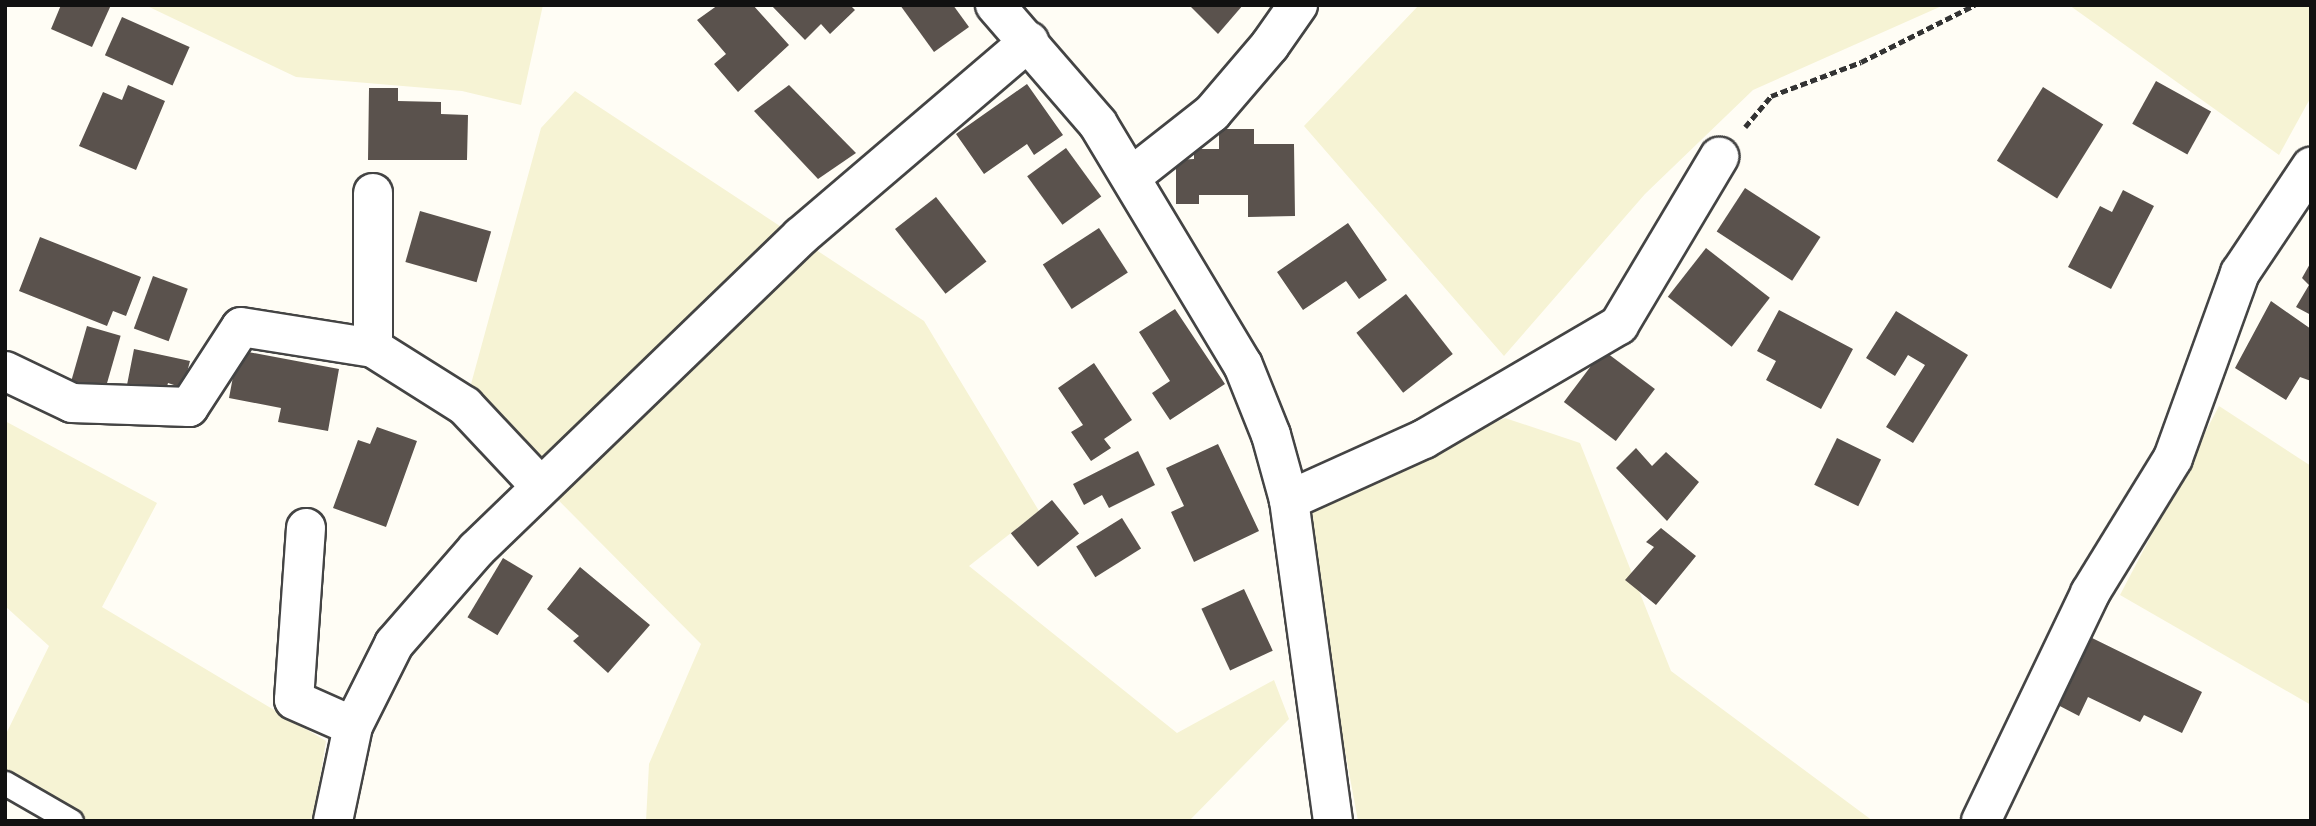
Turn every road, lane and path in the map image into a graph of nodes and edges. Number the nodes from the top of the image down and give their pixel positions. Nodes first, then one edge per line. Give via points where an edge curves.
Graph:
1 (995, 5) edge
2 (1298, 5) edge
3 (1975, 5) edge
4 (1030, 41) junction
5 (1719, 157) joint
6 (2311, 167) edge
7 (1132, 176) junction
8 (373, 193) dead end
9 (373, 348) junction
10 (5, 371) edge
11 (540, 486) junction
12 (1289, 500) junction
13 (306, 528) dead end
14 (353, 726) junction
15 (5, 783) edge
16 (71, 821) edge
17 (332, 821) edge
18 (1333, 821) edge
19 (1981, 821) edge

1 - 4 street
2 - 7 street via 1212,113
3 - 5 path via 1861,62 1771,96
4 - 7 street via 1098,124
4 - 11 street via 801,236
5 - 12 street via 1619,325 1424,439
6 - 19 street via 2240,273 2173,458 2090,593
7 - 12 street via 1243,365 1271,435
8 - 9 street
9 - 10 street via 241,327 189,407 72,403
9 - 11 street via 465,407
11 - 14 street via 394,644
12 - 18 street
13 - 14 street via 294,700
14 - 17 street
15 - 16 lane

